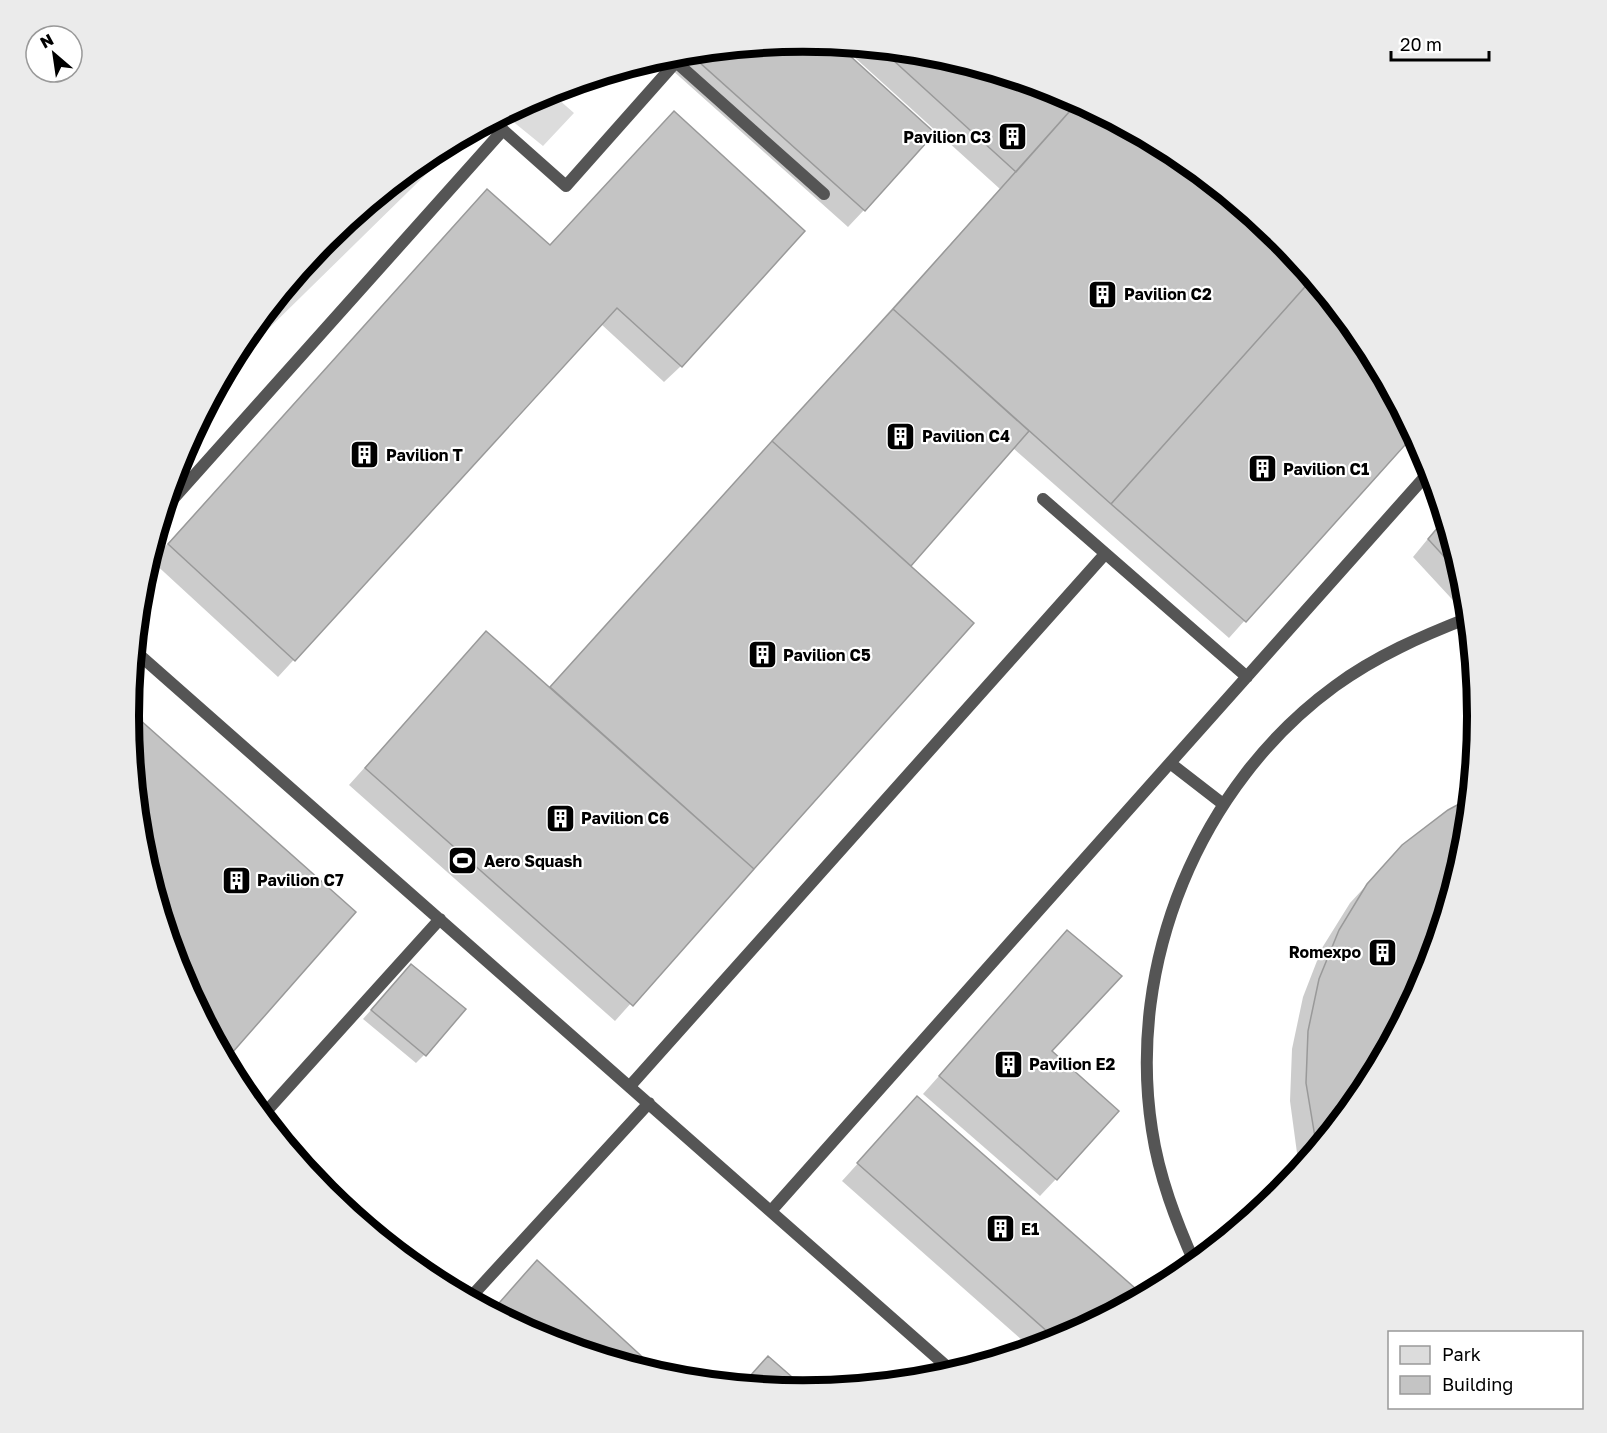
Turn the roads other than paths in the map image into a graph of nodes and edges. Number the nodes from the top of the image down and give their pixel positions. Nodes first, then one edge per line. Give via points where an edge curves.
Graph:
1 (679, 64) edge
2 (673, 65) edge
3 (824, 195) dead end
4 (1423, 479) edge
5 (179, 493) edge
6 (1043, 499) dead end
7 (1106, 554) junction
8 (1461, 621) edge
9 (142, 658) edge
10 (1247, 677) junction
11 (1170, 763) junction
12 (1223, 804) junction
13 (440, 919) junction
14 (630, 1086) junction
15 (649, 1103) junction
16 (268, 1109) edge
17 (771, 1211) junction
18 (1191, 1255) edge
19 (474, 1294) edge
20 (945, 1365) edge

1 - 3 lane
2 - 5 lane via 566,186 503,130
4 - 10 lane
6 - 7 lane
7 - 10 lane
7 - 14 lane
8 - 12 lane via 1404,643 1335,686 1274,740
9 - 13 lane
10 - 11 lane
11 - 12 lane
11 - 17 lane
12 - 18 lane via 1176,900 1157,961 1147,1045 1152,1130 1172,1212
13 - 14 lane
13 - 16 lane
14 - 15 lane
15 - 17 lane
15 - 19 lane
17 - 20 lane

